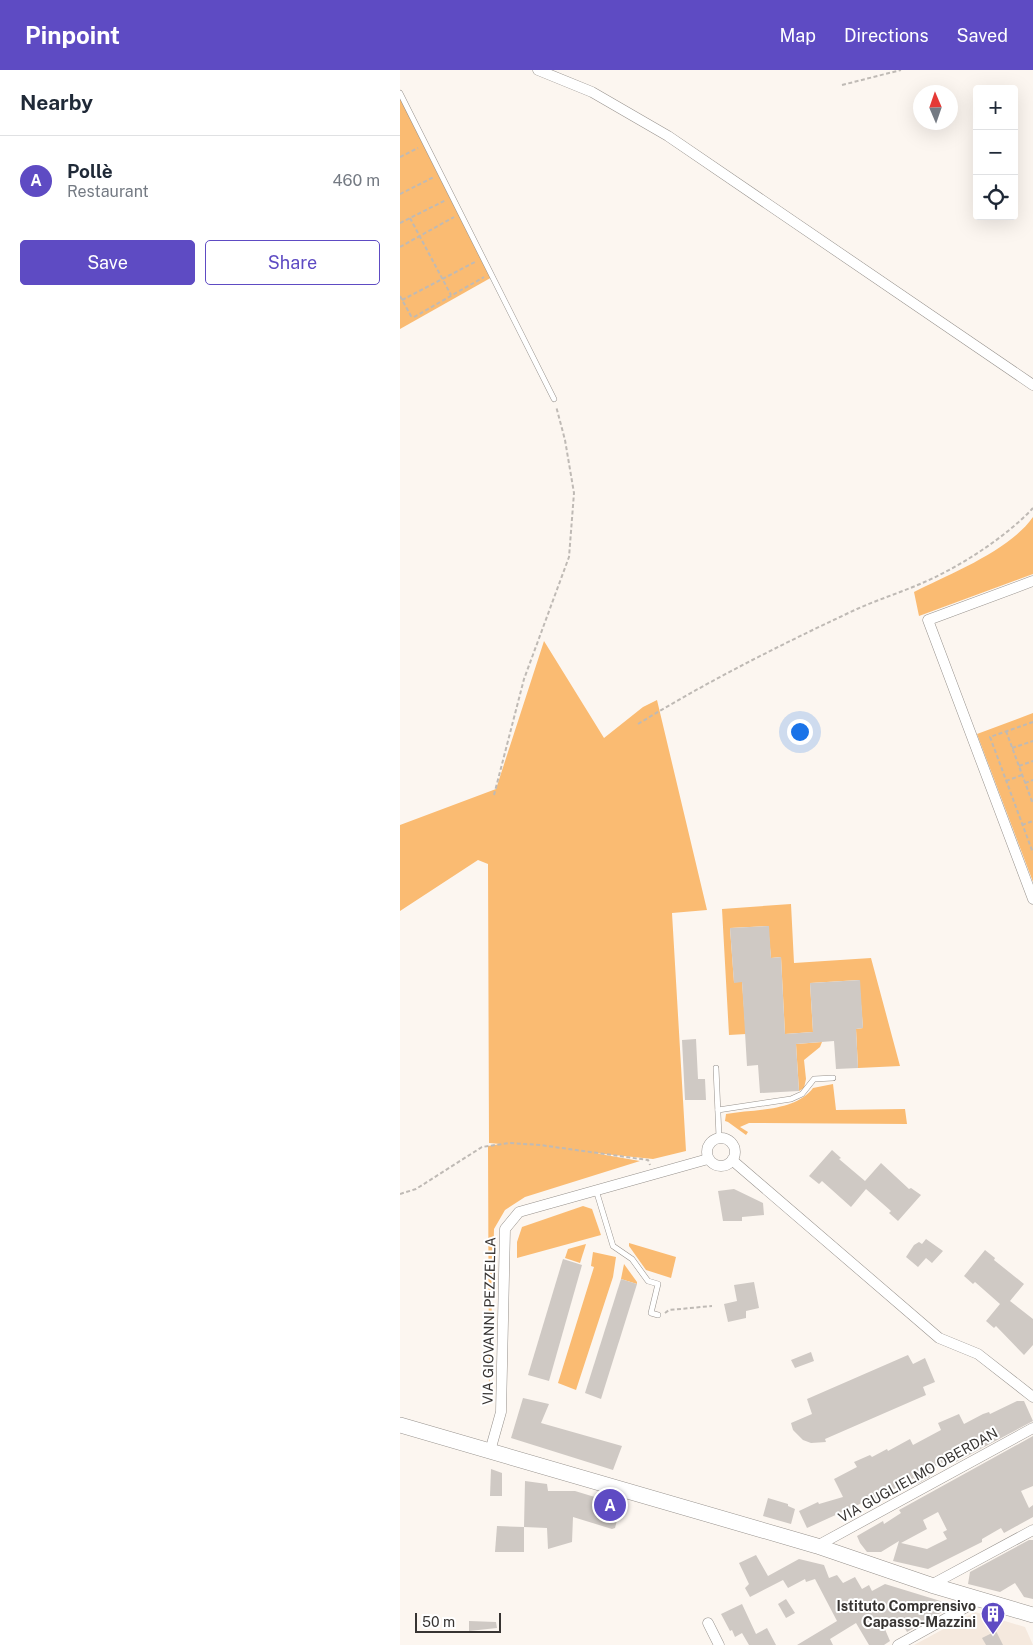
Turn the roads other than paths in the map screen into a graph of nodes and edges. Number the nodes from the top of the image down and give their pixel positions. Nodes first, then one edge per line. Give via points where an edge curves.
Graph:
1 (538, 70) edge
2 (400, 93) edge
3 (1033, 385) edge
4 (554, 398) road end
5 (1033, 581) edge
6 (1033, 899) edge
7 (716, 1068) dead end
8 (833, 1078) dead end
9 (718, 1110) junction
10 (719, 1137) junction
11 (708, 1159) junction
12 (732, 1160) junction
13 (596, 1190) junction
14 (658, 1316) road end
15 (1033, 1397) edge
16 (400, 1425) edge
17 (1033, 1428) edge
18 (490, 1451) junction
19 (1033, 1530) edge
20 (817, 1546) junction
21 (932, 1585) junction
22 (981, 1600) junction
23 (1033, 1615) edge
24 (708, 1623) dead end
25 (719, 1645) edge
26 (898, 1645) edge

1 - 3 street via 592,92 668,136
2 - 4 lane
5 - 6 street via 928,620
7 - 9 lane
8 - 9 lane via 814,1079 802,1094 791,1098
9 - 10 lane
10 - 11 street via 708,1145
10 - 12 street via 728,1139 734,1147
11 - 12 street via 720,1166
11 - 13 street, VIA GIOVANNI PEZZELLA
12 - 15 street via 939,1338 978,1354
13 - 14 lane via 613,1246 632,1259 648,1281 658,1284 651,1313
13 - 18 street, VIA GIOVANNI PEZZELLA via 520,1212 505,1229 501,1402
16 - 18 street
17 - 20 street, VIA GUGLIELMO OBERDAN
18 - 20 street
19 - 21 street
20 - 21 street
21 - 22 street
22 - 23 street
22 - 26 street
24 - 25 street

